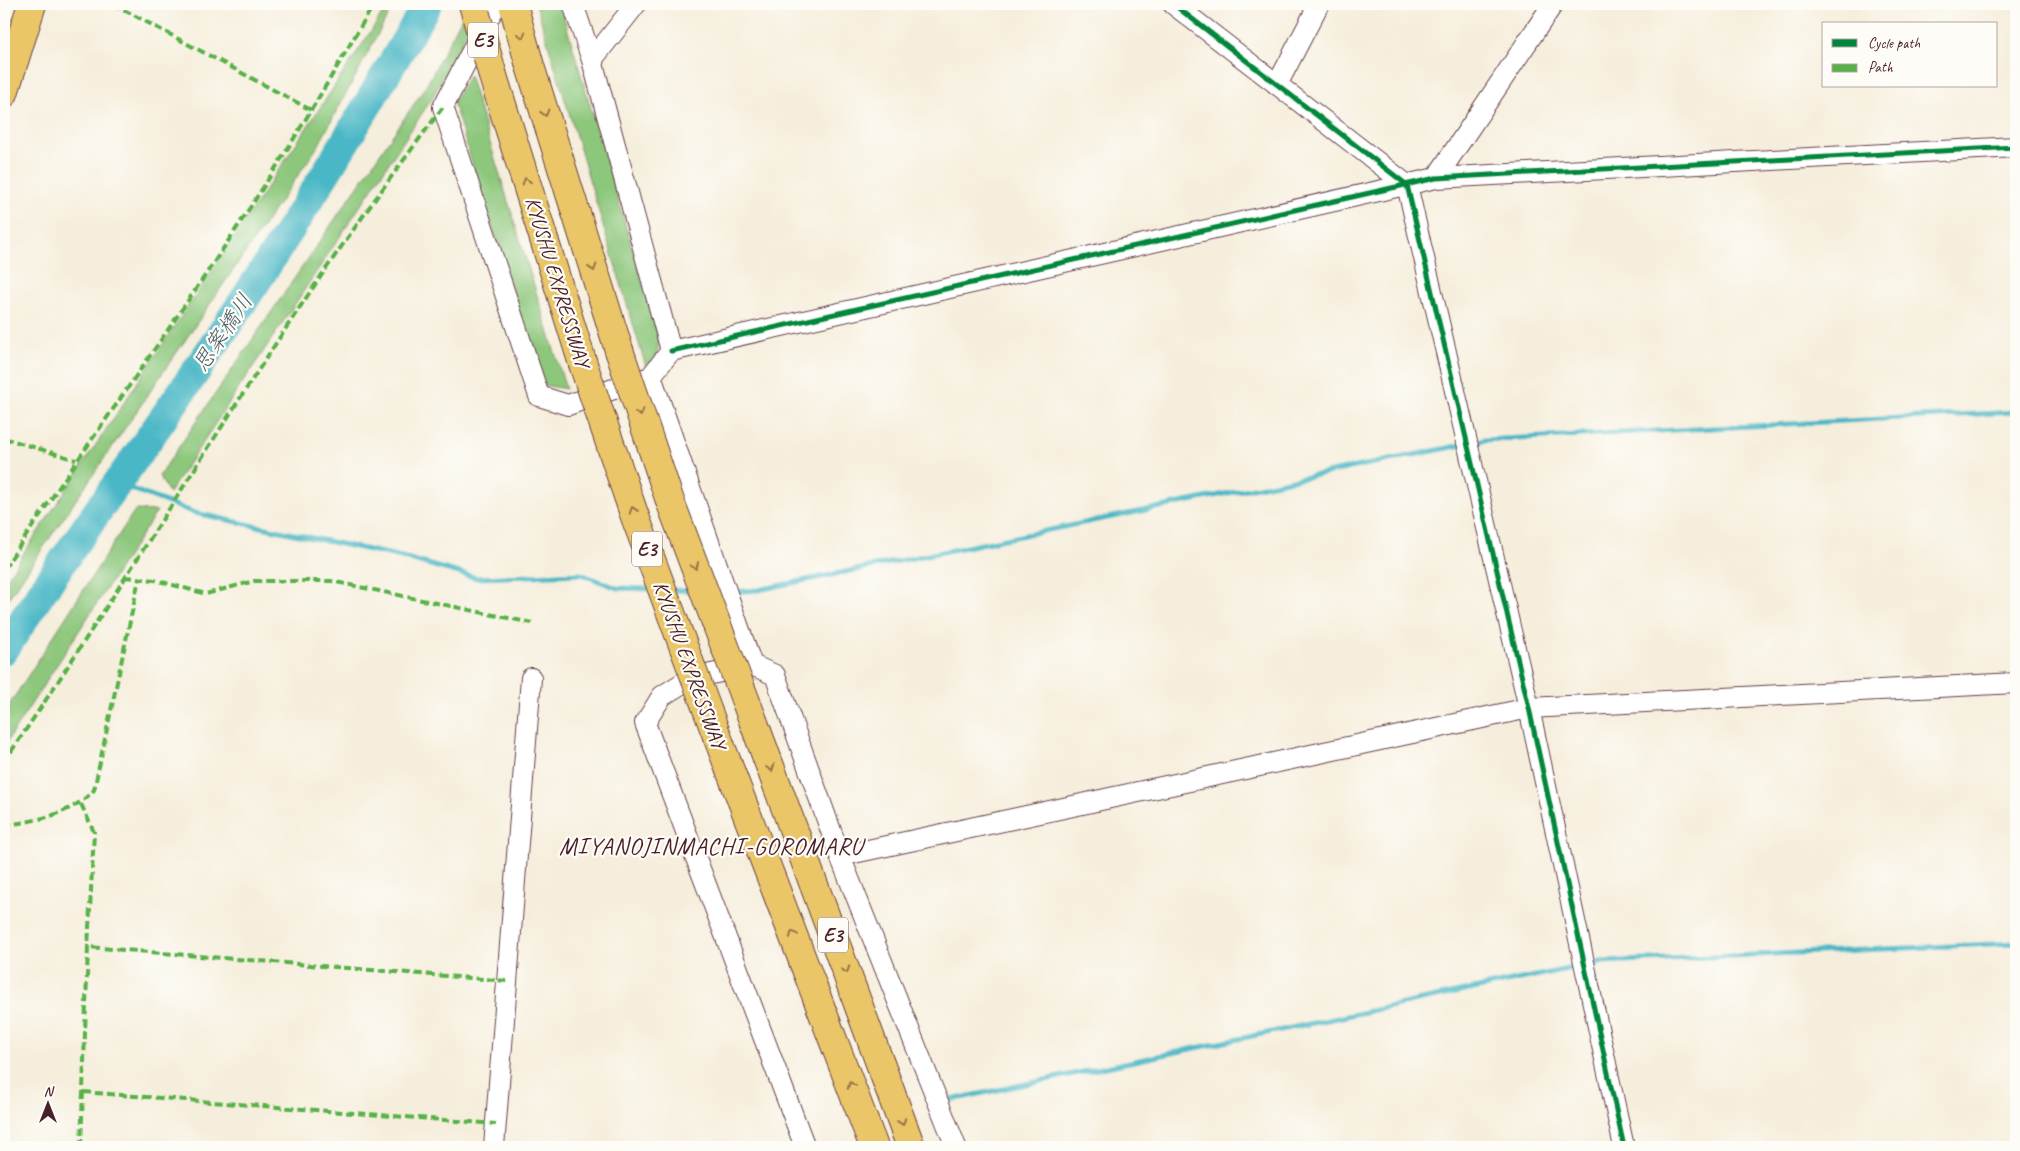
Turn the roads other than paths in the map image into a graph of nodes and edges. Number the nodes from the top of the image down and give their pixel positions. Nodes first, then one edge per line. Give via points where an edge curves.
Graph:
1 (32, 4) edge
2 (473, 4) edge
3 (496, 4) edge
4 (513, 4) edge
5 (573, 4) edge
6 (636, 4) edge
7 (1173, 4) edge
8 (1320, 4) edge
9 (1553, 4) edge
10 (592, 60) junction
11 (1277, 84) junction
12 (4, 93) edge
13 (2016, 147) edge
14 (1436, 178) junction
15 (1407, 185) junction
16 (671, 351) junction
17 (651, 376) junction
18 (752, 665) junction
19 (531, 678) dead end
20 (2016, 682) edge
21 (1529, 708) junction
22 (840, 856) junction
23 (494, 1147) edge
24 (805, 1147) edge
25 (874, 1147) edge
26 (911, 1147) edge
27 (956, 1147) edge
28 (1624, 1147) edge

1 - 12 main road
25 -> 2 main road, KYUSHU EXPRESSWAY / E3, bridge via 634,514 582,361
3 - 17 street via 443,106 539,396 568,405
4 -> 26 main road, KYUSHU EXPRESSWAY / E3, bridge via 619,350 670,501
5 - 10 street
6 - 10 street
7 - 11 street
8 - 11 street
9 - 14 street
10 - 16 street
11 - 15 street
13 - 14 street
14 - 15 street
15 - 16 street
15 - 21 street
16 - 17 street
17 - 18 street
18 - 22 street via 775,675
18 - 24 street via 689,679 662,696 645,722
19 - 23 street
20 - 21 street
21 - 22 street
21 - 28 street
22 - 27 street

